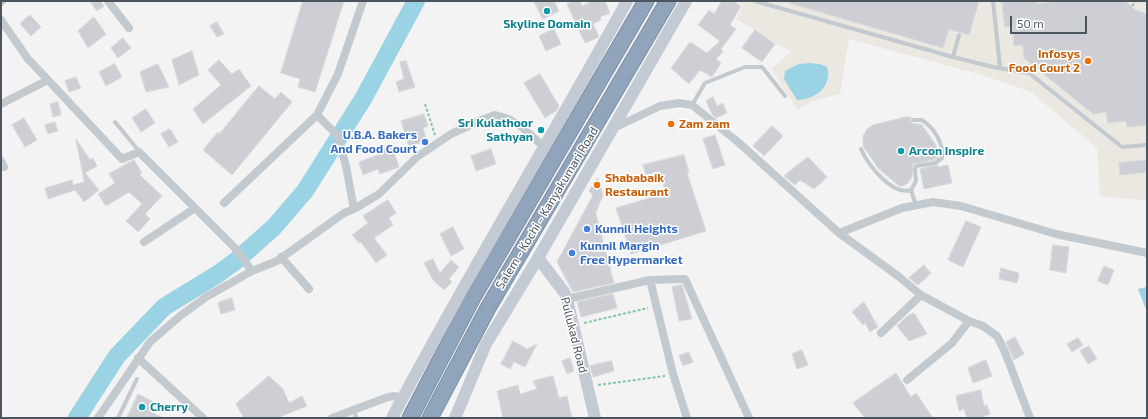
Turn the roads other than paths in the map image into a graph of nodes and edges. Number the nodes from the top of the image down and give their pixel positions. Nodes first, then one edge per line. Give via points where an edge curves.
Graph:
1 (108, 1) edge
2 (363, 1) edge
3 (627, 1) edge
4 (646, 1) edge
5 (668, 1) edge
6 (686, 1) edge
7 (755, 1) edge
8 (993, 1) edge
9 (1, 20) edge
10 (129, 28) dead end
11 (959, 35) dead end
12 (953, 57) junction
13 (1000, 67) junction
14 (48, 80) junction
15 (785, 96) dead end
16 (1, 104) edge
17 (692, 105) junction
18 (575, 110) junction
19 (317, 115) junction
20 (913, 120) dead end
21 (115, 122) dead end
22 (598, 122) junction
23 (612, 129) junction
24 (1147, 145) edge
25 (544, 146) junction
26 (861, 150) dead end
27 (139, 152) junction
28 (911, 190) junction
29 (224, 203) dead end
30 (916, 205) junction
31 (195, 208) junction
32 (354, 209) junction
33 (838, 233) junction
34 (144, 242) dead end
35 (1147, 253) edge
36 (281, 258) junction
37 (538, 258) junction
38 (249, 267) junction
39 (650, 280) junction
40 (309, 289) dead end
41 (921, 295) junction
42 (567, 299) junction
43 (969, 321) junction
44 (881, 333) dead end
45 (138, 358) junction
46 (137, 379) dead end
47 (907, 380) dead end
48 (402, 399) junction
49 (354, 409) junction
50 (98, 418) edge
51 (118, 418) edge
52 (203, 418) edge
53 (332, 418) edge
54 (356, 418) edge
55 (392, 418) edge
56 (410, 418) edge
57 (430, 418) edge
58 (456, 418) edge
59 (595, 418) edge
60 (686, 418) edge
61 (749, 418) edge
62 (1030, 418) edge

1 - 10 street
2 - 19 street via 338,74
3 - 18 street
4 - 18 highway, Salem - Kochi - Kanyakumari Road
5 - 22 highway, Salem - Kochi - Kanyakumari Road
6 - 23 street
7 - 12 lane
8 - 13 lane
9 - 14 street via 28,59
11 - 12 lane
12 - 13 lane
13 - 24 lane via 1029,73 1122,147
14 - 16 street
14 - 27 street via 122,159
15 - 17 lane via 762,67 744,67 705,83
17 - 23 street via 679,103 660,106
17 - 33 street via 738,142
18 - 22 street
18 - 25 street
18 - 56 highway, Salem - Kochi - Kanyakumari Road
19 - 29 street
19 - 32 street via 337,135 343,150
20 - 28 lane via 922,120 928,124 943,149 942,158 935,163 916,166 916,181
21 - 27 lane
22 - 23 street
22 - 57 highway, Salem - Kochi - Kanyakumari Road via 488,308
23 - 37 street
25 - 32 street via 509,119 495,115 465,127 438,143 413,160 379,194
25 - 48 street
26 - 28 lane via 874,171 882,178 897,189 905,192
27 - 31 street
28 - 30 lane
30 - 33 street
30 - 35 street via 933,202 961,206 1056,234
31 - 34 street
31 - 38 street via 235,248
32 - 36 street via 344,213
33 - 41 street
36 - 38 street
36 - 40 street
37 - 42 street, Pullukad Road
37 - 58 street via 486,344
38 - 45 street via 180,316 150,342
39 - 42 street
39 - 60 street
39 - 61 street via 685,279
41 - 43 street
41 - 44 street
42 - 59 street, Pullukad Road
43 - 47 street via 952,343
43 - 62 street via 983,326 997,336
45 - 50 street
45 - 52 street
46 - 51 lane
48 - 49 street via 388,397
48 - 55 street
49 - 53 street
49 - 54 lane

